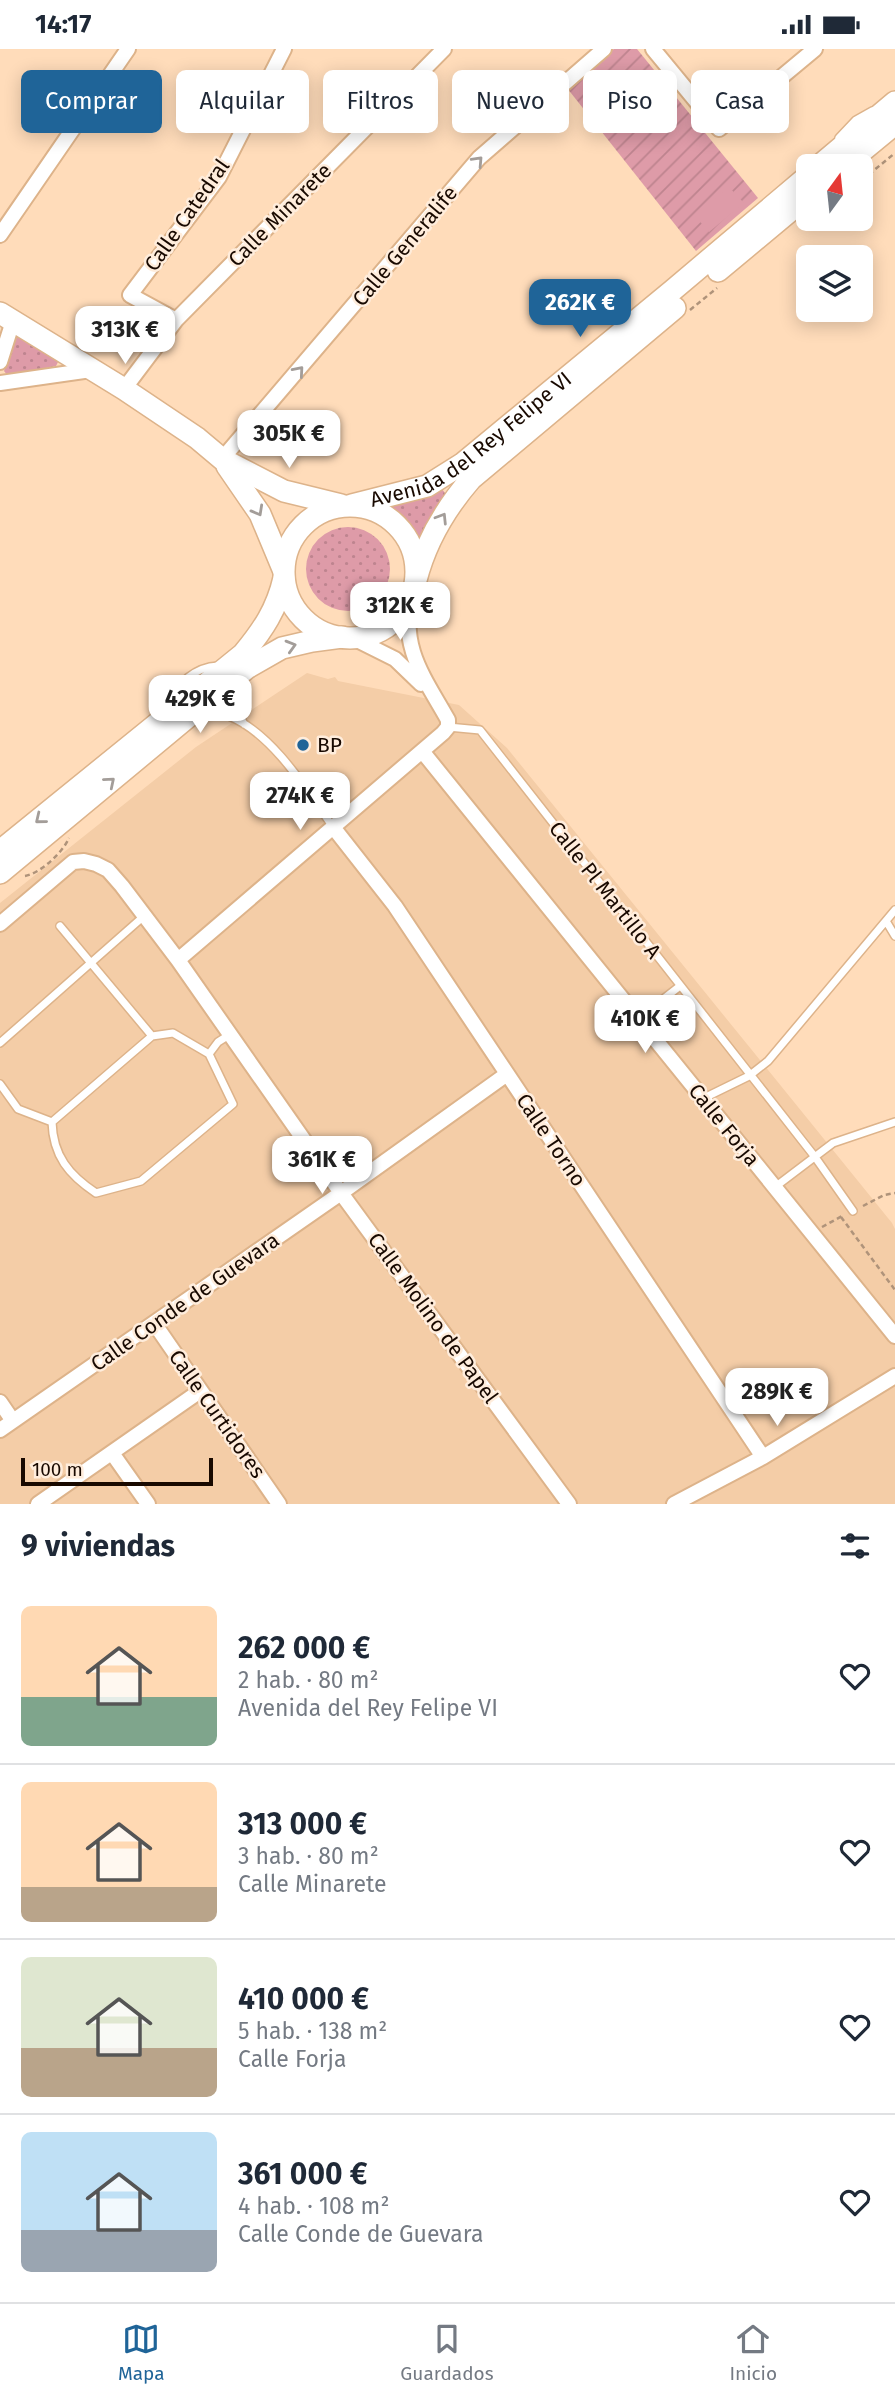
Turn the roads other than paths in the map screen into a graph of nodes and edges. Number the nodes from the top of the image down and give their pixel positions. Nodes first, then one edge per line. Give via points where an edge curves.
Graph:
1 (128, 49) edge
2 (284, 49) edge
3 (444, 49) edge
4 (604, 49) edge
5 (653, 49) edge
6 (816, 49) edge
7 (892, 112) edge
8 (843, 154) edge
9 (796, 186) edge
10 (796, 206) edge
11 (0, 235) edge
12 (7, 317) edge
13 (176, 320) junction
14 (0, 362) edge
15 (91, 370) junction
16 (0, 383) edge
17 (124, 389) junction
18 (222, 459) junction
19 (350, 505) junction
20 (284, 574) junction
21 (414, 587) junction
22 (347, 637) junction
23 (238, 666) junction
24 (442, 709) junction
25 (198, 710) junction
26 (244, 725) junction
27 (448, 727) junction
28 (422, 751) junction
29 (333, 827) junction
30 (4, 863) edge
31 (895, 910) edge
32 (144, 916) junction
33 (886, 921) junction
34 (0, 924) edge
35 (60, 926) dead end
36 (895, 936) edge
37 (178, 960) junction
38 (92, 962) junction
39 (680, 986) junction
40 (638, 1019) junction
41 (230, 1034) junction
42 (152, 1036) junction
43 (0, 1043) edge
44 (209, 1054) junction
45 (507, 1074) junction
46 (749, 1076) junction
47 (0, 1084) edge
48 (703, 1099) junction
49 (52, 1122) junction
50 (895, 1122) edge
51 (815, 1157) junction
52 (775, 1187) junction
53 (341, 1193) junction
54 (853, 1211) dead end
55 (155, 1323) junction
56 (895, 1336) edge
57 (895, 1376) edge
58 (200, 1391) junction
59 (0, 1402) edge
60 (7, 1419) edge
61 (0, 1430) edge
62 (112, 1453) junction
63 (763, 1457) junction
64 (38, 1504) edge
65 (148, 1504) edge
66 (279, 1504) edge
67 (569, 1504) edge
68 (674, 1504) edge

1 - 11 street
2 - 13 street, Calle Catedral via 219,177 130,295
3 - 13 street, Calle Minarete
18 -> 4 street, Calle Generalife via 479,158
5 - 6 street via 719,129
7 - 8 main road
9 - 19 main road, Avenida del Rey Felipe VI via 462,464 427,486
21 -> 10 main road, Avenida del Rey Felipe VI via 430,538 471,479
12 - 14 street
12 - 15 main road
13 - 17 street, Calle Minarete
15 - 16 street
15 - 17 main road
17 - 18 main road
18 - 19 main road via 284,491
18 -> 20 main road via 260,514
19 - 20 main road via 327,509 296,533 287,551
19 - 21 main road via 374,510 393,521 407,538 415,558
20 - 22 main road via 287,592 303,618 327,633
20 - 23 main road via 280,596
21 - 22 main road via 404,609 381,630
21 - 24 street via 407,623 411,650
23 -> 22 main road via 282,648
22 - 24 street via 395,659
23 - 25 main road
23 - 26 lane via 241,680 236,711
23 -> 30 main road via 169,714
24 - 27 street
25 - 26 lane via 230,716
30 -> 25 main road via 57,826
26 - 29 lane via 283,758
27 - 28 street
27 - 39 lane, Calle Pl Martillo A via 480,730
28 - 29 street
28 - 40 street, Calle Forja
29 - 37 street
29 - 45 street, Calle Torno via 395,906
31 - 33 lane
32 - 34 street, Calle Molino de Papel via 108,870 85,861 73,862
32 - 37 street, Calle Molino de Papel
32 - 38 lane
33 - 36 lane
33 - 46 lane via 768,1061
35 - 38 lane
37 - 41 street, Calle Molino de Papel
38 - 42 lane
38 - 43 lane
39 - 40 lane
39 - 46 lane, Calle Pl Martillo A
40 - 48 street, Calle Forja
41 - 44 lane
41 - 53 street, Calle Molino de Papel
42 - 44 lane via 173,1033
42 - 49 lane
44 - 49 lane via 233,1104 141,1181 96,1193 64,1167 52,1138
45 - 53 street, Calle Conde de Guevara
45 - 63 street, Calle Torno
46 - 48 lane
46 - 51 lane, Calle Pl Martillo A
47 - 49 lane via 18,1109
48 - 52 street, Calle Forja
50 - 51 lane via 834,1143
51 - 52 lane
51 - 54 lane, Calle Pl Martillo A
52 - 56 street, Calle Forja
53 - 55 street, Calle Conde de Guevara
53 - 67 street, Calle Molino de Papel
55 - 58 street, Calle Curtidores
55 - 60 street, Calle Conde de Guevara
57 - 63 street
58 - 62 street
58 - 66 street, Calle Curtidores
59 - 60 street
60 - 61 street, Calle Conde de Guevara
62 - 64 street
62 - 65 street
63 - 68 street

